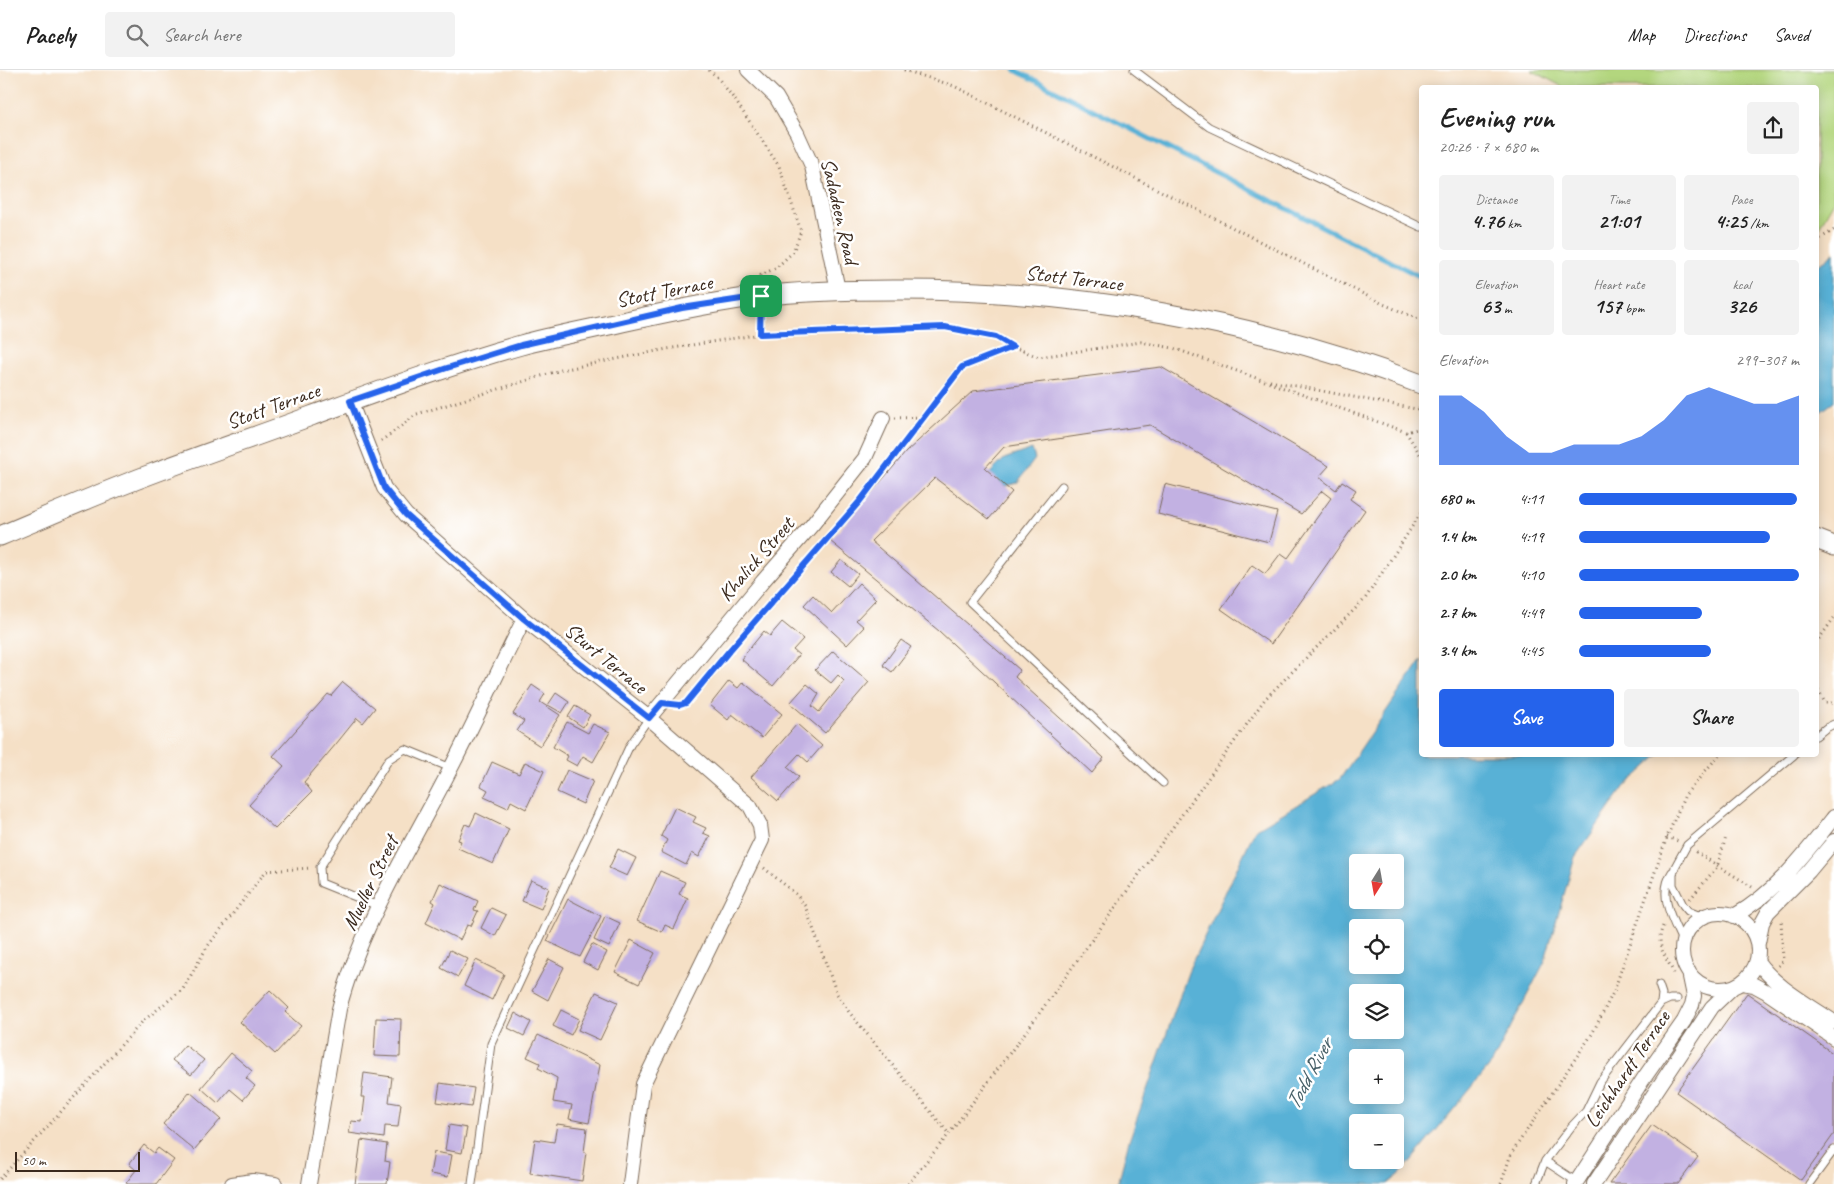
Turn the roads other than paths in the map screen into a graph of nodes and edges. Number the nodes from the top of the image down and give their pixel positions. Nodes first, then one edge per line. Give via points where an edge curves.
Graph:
1 (748, 70) edge
2 (1134, 70) edge
3 (1419, 226) edge
4 (838, 290) junction
5 (1419, 383) edge
6 (350, 401) junction
7 (883, 418) road end
8 (1062, 486) dead end
9 (0, 536) edge
10 (1819, 539) edge
11 (1834, 546) edge
12 (524, 619) junction
13 (649, 718) junction
14 (1834, 724) edge
15 (1819, 734) edge
16 (1792, 757) edge
17 (451, 768) junction
18 (1163, 783) dead end
19 (1834, 817) edge
20 (1834, 841) edge
21 (1675, 867) junction
22 (378, 906) junction
23 (1713, 914) junction
24 (1734, 916) junction
25 (1683, 943) junction
26 (1758, 943) junction
27 (1757, 961) junction
28 (1689, 972) junction
29 (1659, 985) dead end
30 (1738, 985) junction
31 (1677, 999) dead end
32 (1661, 1003) junction
33 (1834, 1022) edge
34 (1834, 1038) edge
35 (1834, 1150) edge
36 (1545, 1161) junction
37 (1577, 1183) edge
38 (232, 1184) edge
39 (275, 1184) edge
40 (309, 1184) edge
41 (472, 1184) edge
42 (630, 1184) edge
43 (1536, 1184) edge
44 (1594, 1184) edge
45 (1809, 1184) edge

1 - 4 street, Sadadeen Road via 776,96 812,166
2 - 3 lane via 1209,127
4 - 5 main road, Stott Terrace via 1006,292 1167,313 1277,338
4 - 6 main road, Stott Terrace via 761,296 682,308 521,345
6 - 9 main road, Stott Terrace via 150,474
6 - 12 street, Sturt Terrace via 384,488 406,515
7 - 13 street, Khalick Street via 865,458
8 - 18 lane via 970,602
10 - 11 main road
12 - 13 street, Sturt Terrace
12 - 17 street, Mueller Street
13 - 41 lane via 630,745 491,1044
13 - 42 street, Sturt Terrace via 750,806 760,825 762,840 643,1084
14 - 15 lane
16 - 21 lane via 1687,845
17 - 22 street, Mueller Street
17 - 22 lane via 404,749 389,759 320,867 321,882
19 - 24 street via 1765,896
20 - 26 street via 1768,912
21 - 23 lane via 1673,885 1683,905 1688,911
21 - 25 lane via 1668,879 1665,896
22 - 40 street, Mueller Street via 345,983
23 - 24 street
23 - 25 street via 1694,924
24 - 26 street via 1749,926
25 - 28 street via 1684,963
26 - 27 street
27 - 30 street via 1749,977
27 - 33 street via 1778,984
28 - 30 street via 1704,986 1724,989
28 - 37 street, Leichhardt Terrace via 1694,996 1684,1021
29 - 32 lane
30 - 34 street via 1754,985 1764,990
30 - 44 street, Leichhardt Terrace via 1712,1007
31 - 32 lane
32 - 36 lane via 1600,1082 1586,1111
35 - 45 lane
36 - 37 lane
36 - 43 lane
38 - 39 street via 253,1181

